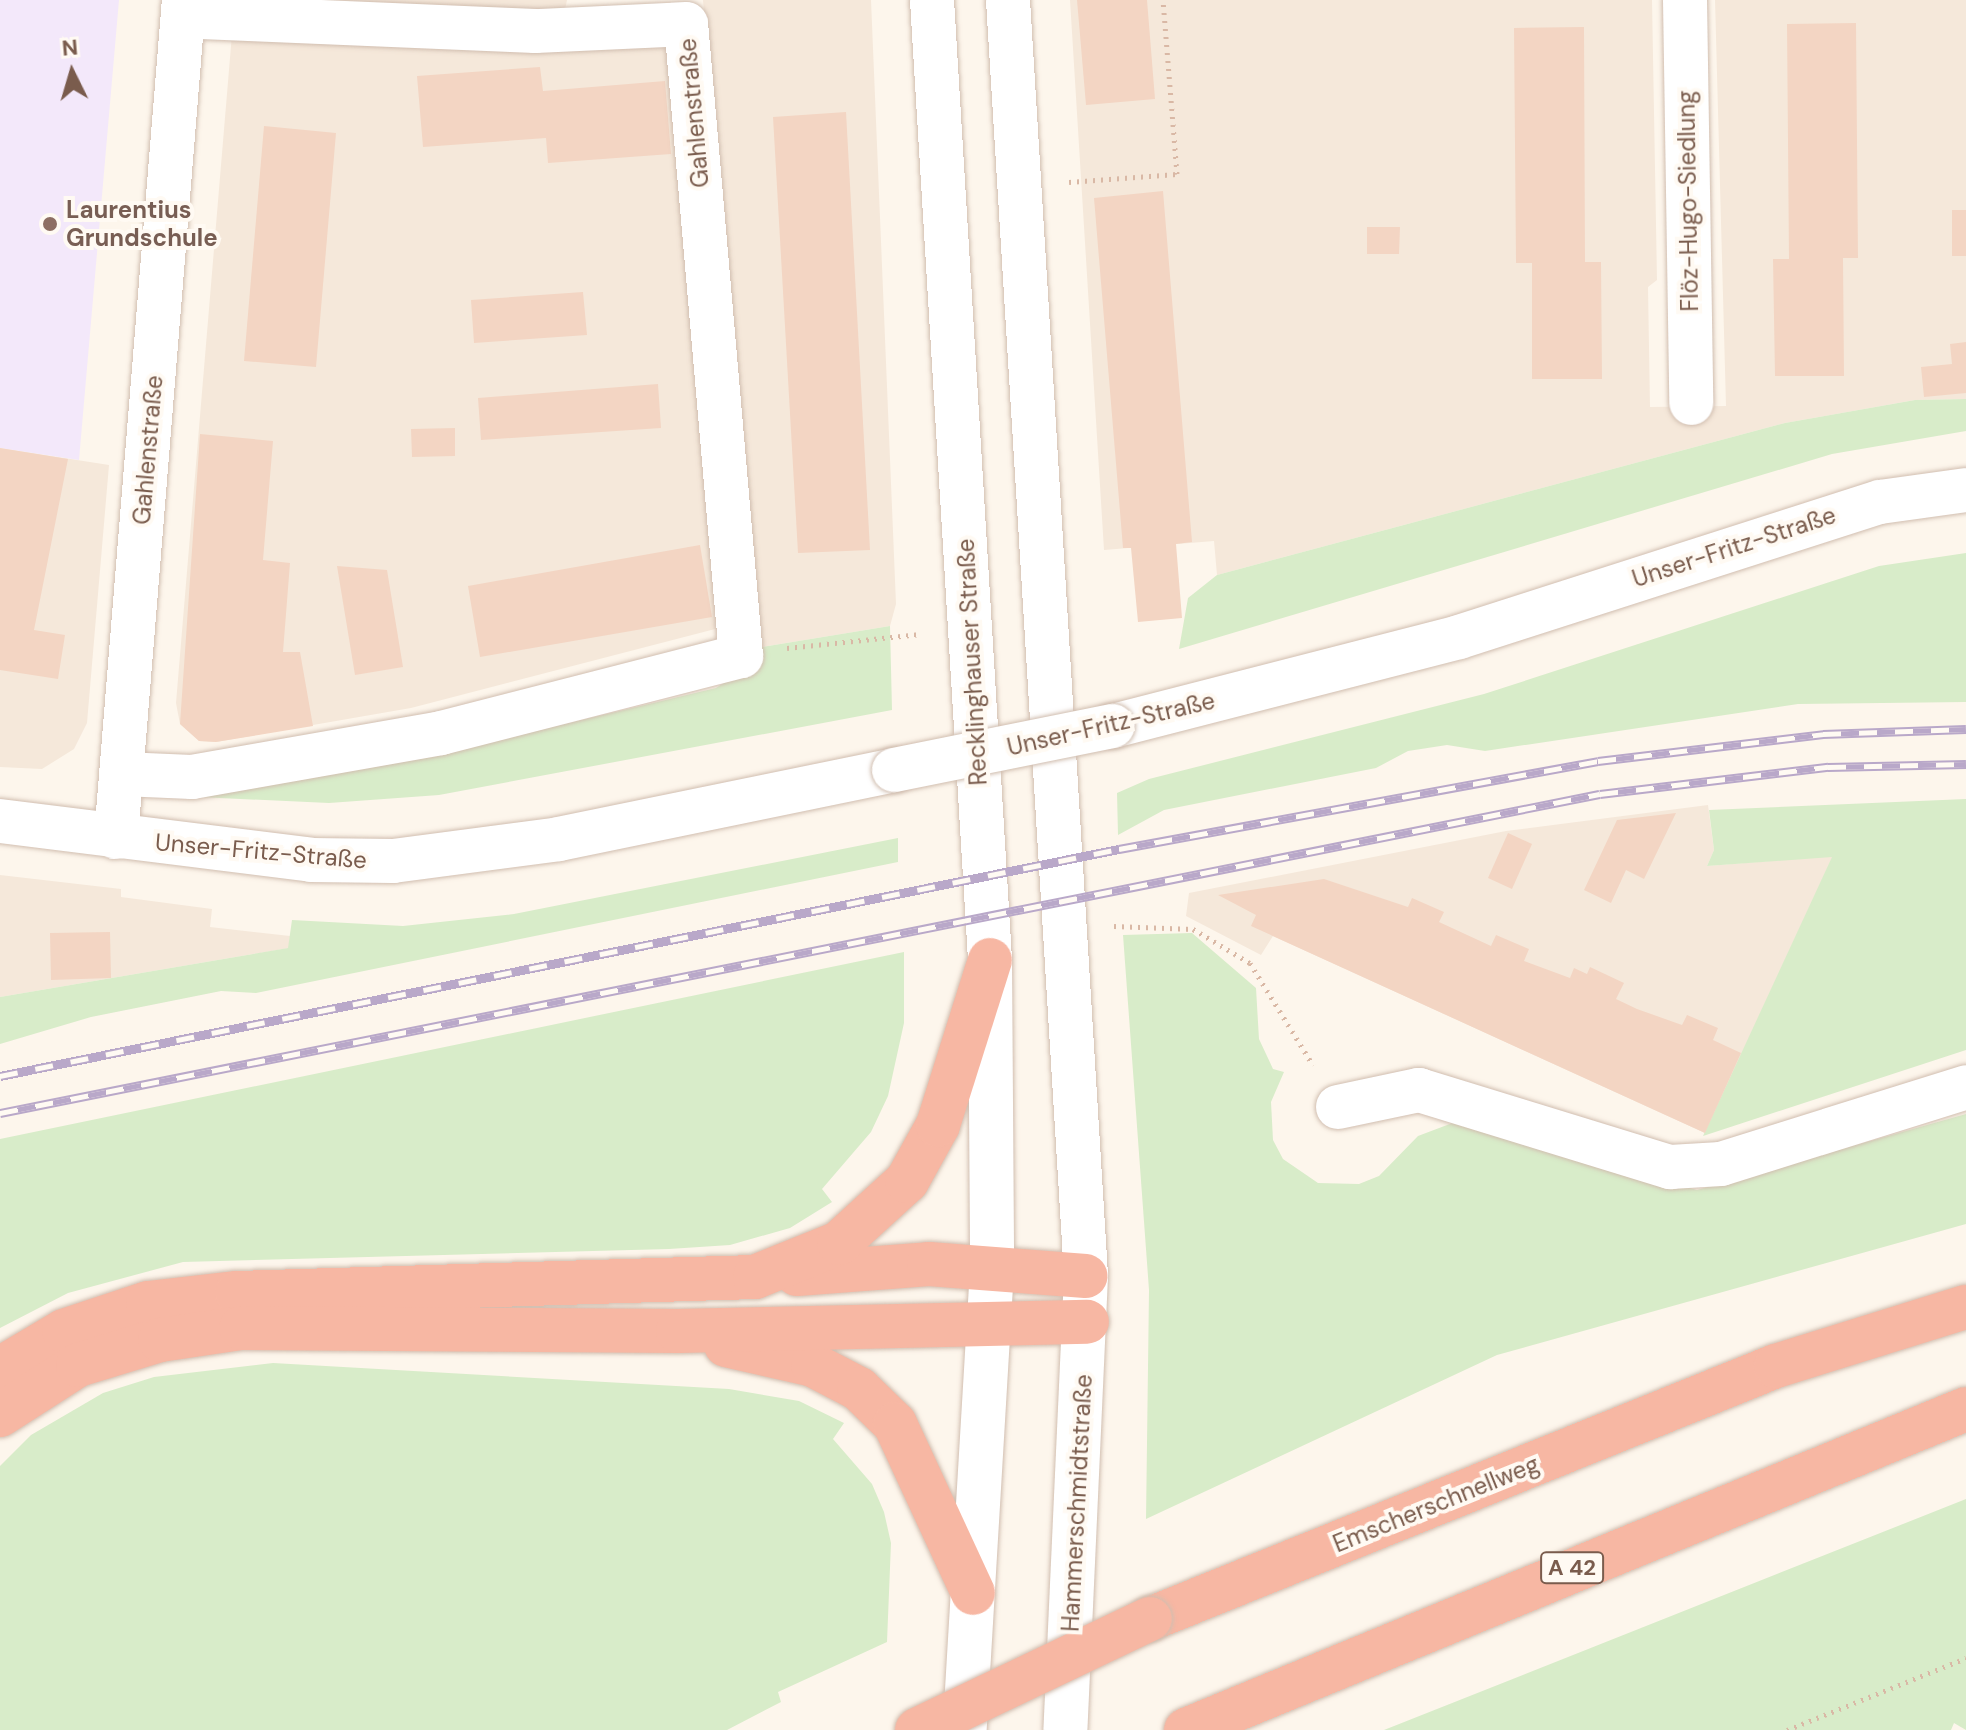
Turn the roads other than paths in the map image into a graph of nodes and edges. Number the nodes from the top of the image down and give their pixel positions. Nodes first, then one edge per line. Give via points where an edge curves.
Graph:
1 (932, 0) edge
2 (1008, 0) edge
3 (1685, 0) edge
4 (183, 8) edge
5 (1691, 403) dead end
6 (1966, 490) edge
7 (122, 774) junction
8 (0, 821) edge
9 (116, 837) junction
10 (990, 960) junction
11 (1966, 1087) edge
12 (1338, 1107) road end
13 (992, 1269) junction
14 (1086, 1276) junction
15 (755, 1277) junction
16 (1966, 1307) edge
17 (1087, 1322) junction
18 (989, 1325) junction
19 (678, 1331) junction
20 (0, 1369) edge
21 (1966, 1409) edge
22 (0, 1415) edge
23 (973, 1593) junction
24 (917, 1730) edge
25 (965, 1730) edge
26 (1065, 1730) edge
27 (1186, 1730) edge

1 - 10 street, Recklinghauser Straße
2 - 14 street
3 - 5 street, Flöz-Hugo-Siedlung
4 - 7 street, Gahlenstraße
4 - 7 street, Gahlenstraße via 535,31 686,24 741,656 441,733 192,777
6 - 9 street, Unser-Fritz-Straße, bridge via 1880,502 1459,637 1113,726 559,839 393,861 311,860
7 - 9 street, Gahlenstraße
8 - 9 street, Unser-Fritz-Straße
10 - 13 street, Recklinghauser Straße
10 - 15 highway via 938,1125 907,1181 839,1243
11 - 12 street via 1721,1164 1670,1167 1419,1090
13 - 14 highway
13 - 15 highway via 929,1264
13 - 18 street, Recklinghauser Straße
14 - 17 street, Hammerschmidtstraße
15 - 20 highway via 237,1293 148,1303 64,1331
16 - 24 highway, Emscherschnellweg, bridge via 1776,1366 1150,1619
17 - 18 highway
17 - 26 street, Hammerschmidtstraße
18 - 19 highway
18 - 23 street
19 - 22 highway via 241,1328 160,1340 78,1365
19 - 23 highway via 813,1365 859,1389 895,1424
21 - 27 highway, A 42
23 - 25 street

